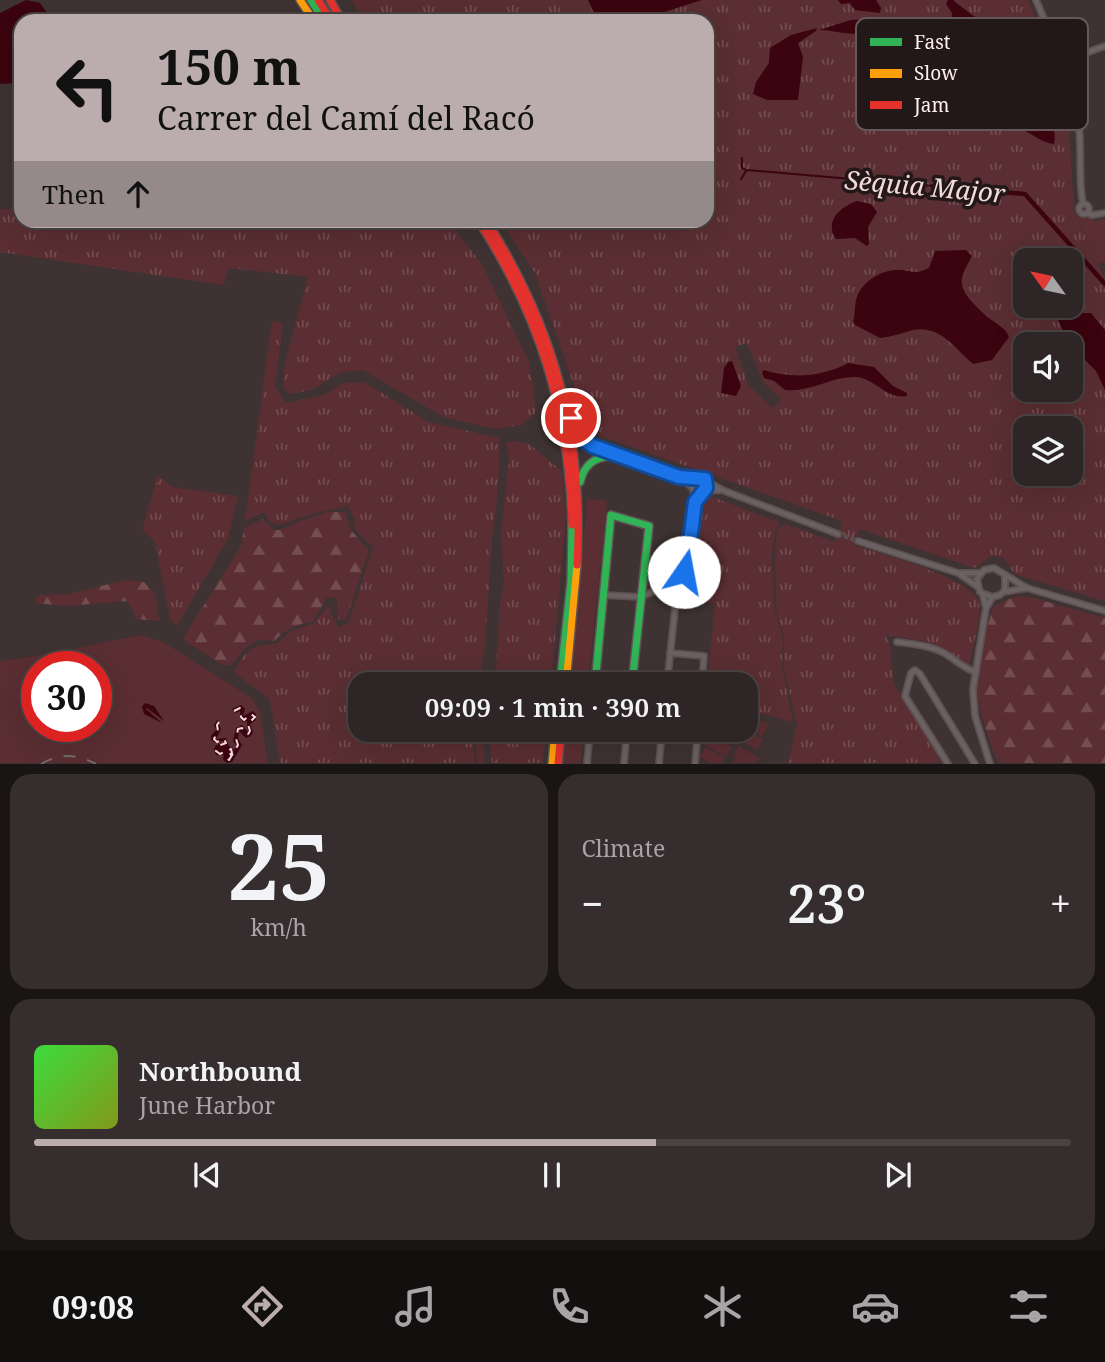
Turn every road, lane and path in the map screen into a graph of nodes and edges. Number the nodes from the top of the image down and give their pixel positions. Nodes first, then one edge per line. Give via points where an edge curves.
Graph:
1 (1036, 0) edge
2 (1043, 18) edge
3 (1105, 46) edge
4 (1088, 52) edge
5 (1078, 130) edge
6 (1105, 213) edge
7 (483, 228) edge
8 (491, 228) edge
9 (559, 380) junction
10 (619, 457) junction
11 (679, 477) junction
12 (696, 478) junction
13 (705, 479) junction
14 (693, 487) junction
15 (703, 490) junction
16 (722, 490) junction
17 (695, 502) junction
18 (579, 506) junction
19 (838, 534) tunnel mouth
20 (858, 541) tunnel mouth
21 (958, 573) junction
22 (981, 573) junction
23 (1005, 576) junction
24 (678, 580) junction
25 (978, 587) junction
26 (1027, 588) junction
27 (1003, 592) junction
28 (982, 594) junction
29 (604, 595) junction
30 (641, 597) junction
31 (992, 597) junction
32 (986, 608) junction
33 (1105, 611) edge
34 (897, 642) dead end
35 (670, 653) junction
36 (561, 672) edge
37 (567, 672) edge
38 (596, 672) edge
39 (633, 672) edge
40 (668, 672) edge
41 (703, 672) edge
42 (976, 672) junction
43 (554, 742) edge
44 (560, 742) edge
45 (589, 742) edge
46 (626, 742) edge
47 (661, 742) edge
48 (696, 742) edge
49 (552, 764) edge
50 (558, 764) edge
51 (587, 764) edge
52 (624, 764) edge
53 (659, 764) edge
54 (695, 764) edge
55 (948, 764) edge
56 (975, 764) edge
57 (990, 764) edge

1 - 2 street
3 - 4 street
5 - 6 street via 1083,204 1088,206 1087,213
7 - 36 main road via 533,320 564,430 572,550
8 - 9 main road via 534,306
9 - 10 main road via 580,437
9 - 18 main road via 574,450
10 - 11 street
10 - 18 main road via 597,457 584,468
11 - 12 street
11 - 14 street
12 - 13 street
12 - 14 street
13 - 15 street
13 - 16 street
14 - 15 street
14 - 17 street
15 - 16 street
15 - 17 street
16 - 19 street
17 - 24 street via 687,564
18 - 37 main road
20 - 21 street
21 - 22 street
21 - 25 street
22 - 23 street via 994,568
22 - 25 street
23 - 26 street
23 - 27 street
24 - 30 street
24 - 35 street
25 - 28 street
26 - 27 street
26 - 33 street
27 - 31 street
28 - 31 street
28 - 32 street
29 - 30 street
29 - 30 main road via 611,515 649,526
29 - 38 main road
30 - 39 main road
31 - 32 street
32 - 42 street
34 - 42 street via 926,646
35 - 40 street
35 - 41 street via 705,656
42 - 57 street via 975,716
43 - 49 main road
44 - 50 main road
45 - 51 street
46 - 52 street
47 - 53 street
48 - 54 street
55 - 56 street via 905,696 915,670

